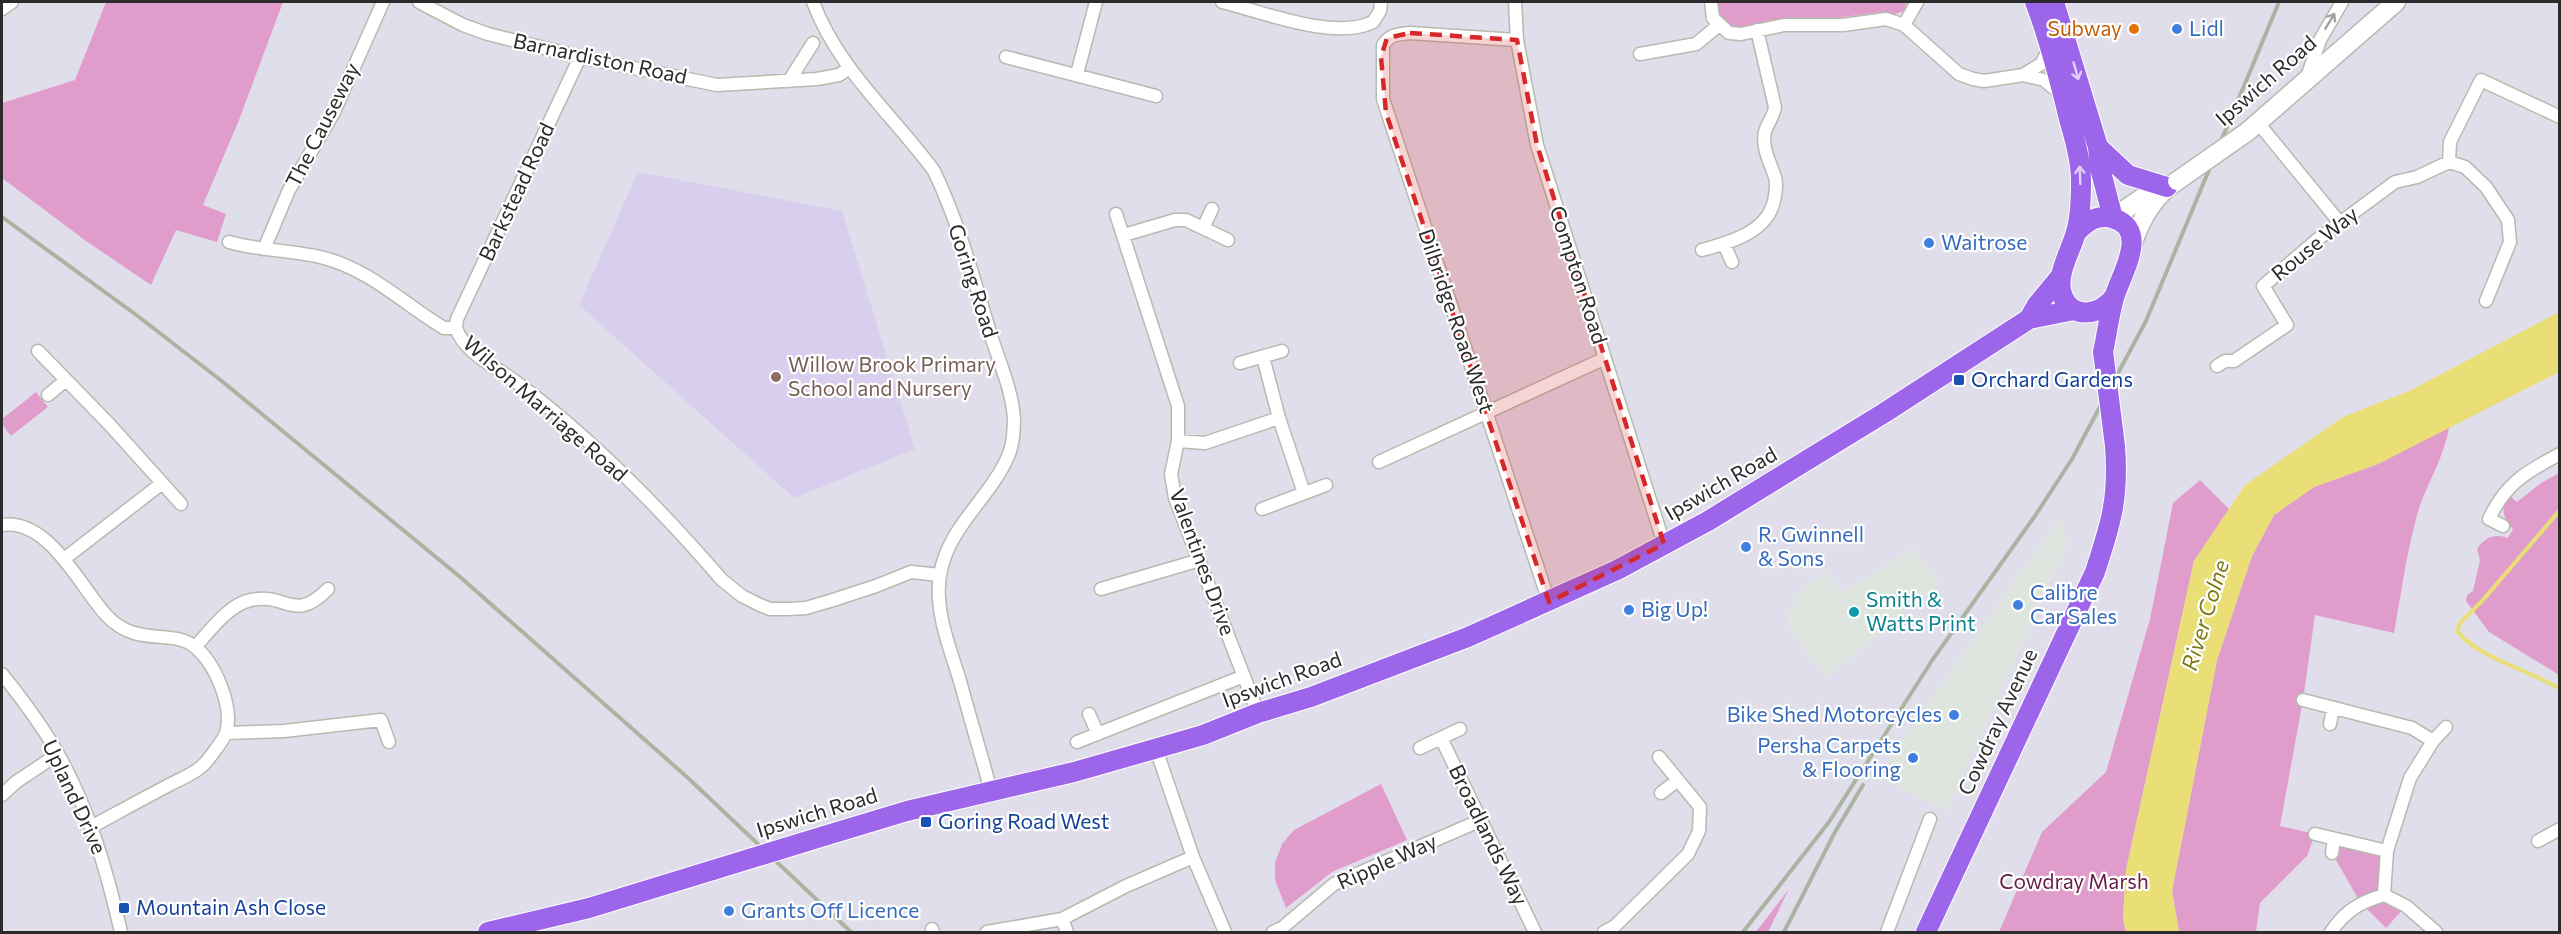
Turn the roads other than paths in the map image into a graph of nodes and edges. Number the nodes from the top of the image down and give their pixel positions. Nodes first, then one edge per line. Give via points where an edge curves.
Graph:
1 (12, 2) edge
2 (383, 2) edge
3 (419, 2) edge
4 (813, 2) edge
5 (1096, 2) edge
6 (1222, 2) edge
7 (1381, 2) edge
8 (1515, 2) edge
9 (1711, 2) edge
10 (1917, 2) edge
11 (2035, 2) edge
12 (2054, 2) edge
13 (2342, 2) edge
14 (2396, 2) edge
15 (2, 9) edge
16 (1719, 25) junction
17 (1904, 25) junction
18 (1757, 30) junction
19 (1517, 40) junction
20 (813, 44) dead end
21 (2050, 47) junction
22 (1640, 54) dead end
23 (580, 57) junction
24 (1006, 57) dead end
25 (848, 69) junction
26 (1077, 74) junction
27 (2023, 75) junction
28 (789, 81) junction
29 (2305, 81) junction
30 (1156, 96) dead end
31 (2064, 97) junction
32 (2559, 117) edge
33 (2253, 128) junction
34 (2098, 147) junction
35 (2449, 162) junction
36 (2169, 186) junction
37 (1212, 209) dead end
38 (1116, 214) dead end
39 (2113, 218) junction
40 (2340, 223) junction
41 (1203, 228) junction
42 (2076, 233) junction
43 (1124, 235) junction
44 (1228, 240) dead end
45 (229, 242) dead end
46 (2133, 242) junction
47 (1724, 244) junction
48 (264, 249) junction
49 (1702, 250) dead end
50 (1732, 262) dead end
51 (2061, 276) junction
52 (2114, 297) junction
53 (2487, 301) dead end
54 (2077, 311) junction
55 (2029, 318) junction
56 (456, 328) junction
57 (38, 351) dead end
58 (1282, 351) dead end
59 (2104, 356) junction
60 (1263, 357) junction
61 (1599, 361) dead end
62 (1240, 363) dead end
63 (2217, 366) dead end
64 (66, 380) junction
65 (48, 395) dead end
66 (1487, 413) junction
67 (1279, 418) junction
68 (1178, 441) junction
69 (2559, 454) edge
70 (1379, 462) dead end
71 (161, 484) junction
72 (1326, 485) dead end
73 (1304, 493) junction
74 (181, 504) dead end
75 (1262, 509) dead end
76 (2, 525) edge
77 (2503, 526) dead end
78 (1664, 544) junction
79 (64, 559) junction
80 (1200, 560) junction
81 (940, 575) junction
82 (328, 589) dead end
83 (1101, 589) dead end
84 (1549, 602) junction
85 (195, 647) junction
86 (2, 674) edge
87 (1244, 676) junction
88 (2302, 700) dead end
89 (2333, 708) junction
90 (1258, 713) junction
91 (1089, 714) dead end
92 (2330, 724) dead end
93 (2446, 727) dead end
94 (1460, 729) dead end
95 (226, 733) junction
96 (1098, 734) junction
97 (1440, 738) junction
98 (2433, 741) junction
99 (389, 742) dead end
100 (1077, 742) dead end
101 (1156, 748) junction
102 (1420, 748) dead end
103 (58, 754) junction
104 (1659, 757) dead end
105 (1678, 780) junction
106 (991, 791) junction
107 (1661, 793) dead end
108 (2, 795) edge
109 (1930, 819) dead end
110 (1479, 821) junction
111 (91, 827) junction
112 (2559, 829) edge
113 (2315, 834) dead end
114 (2334, 838) junction
115 (2538, 841) dead end
116 (2387, 851) junction
117 (2332, 853) dead end
118 (1193, 857) junction
119 (2384, 895) junction
120 (1062, 919) junction
121 (121, 933) edge
122 (488, 933) edge
123 (987, 933) edge
124 (1066, 933) edge
125 (1225, 933) edge
126 (1273, 933) edge
127 (1535, 933) edge
128 (1604, 933) edge
129 (1887, 933) edge
130 (1926, 933) edge
131 (2331, 933) edge
132 (2436, 933) edge

1 - 15 street
2 - 48 street, The Causeway via 334,112 289,190
3 - 23 street, Barnardiston Road via 488,34
4 - 25 street, Goring Road
5 - 26 street
6 - 7 street via 1349,29 1373,22
8 - 19 street, Compton Road
9 - 16 street via 1713,18
10 - 17 street
11 - 21 main road
12 -> 34 main road
29 -> 13 street via 2320,40
14 - 29 street, Ipswich Road
16 - 18 street via 1729,33
16 - 22 street via 1696,44
17 - 18 street via 1886,19
17 - 27 street via 1959,74 1984,81
18 - 47 street via 1775,107 1764,133 1776,182 1774,202 1752,232
19 - 66 street, Dilbridge Road West via 1410,33 1387,38 1381,57 1386,113
19 - 78 street, Compton Road via 1536,145
20 - 28 street
21 - 27 street via 2041,64
21 - 31 main road
23 - 28 street, Barnardiston Road via 717,85
23 - 56 street, Barkstead Road
24 - 26 street
25 - 28 street, Barnardiston Road via 839,75
25 - 81 street, Goring Road via 934,171 982,306 1014,418 1010,451 1002,469 959,526
26 - 30 street
27 - 31 street via 2044,80
29 - 33 street, Ipswich Road
42 -> 31 main road via 2081,170
32 - 35 street via 2481,80 2450,142
33 - 36 street, Ipswich Road, bridge
33 - 40 street
34 - 36 main road via 2128,175
34 - 39 main road
35 - 40 street, Rouse Way via 2395,182
35 - 53 street via 2465,167 2486,187 2508,220 2510,242
36 - 39 street, Ipswich Road
36 - 46 street, Ipswich Road via 2145,215
37 - 41 street
38 - 43 street, Valentines Drive
39 - 42 main road via 2092,219
39 - 46 main road via 2127,228
40 - 63 street, Rouse Way via 2263,286 2287,325 2234,361
41 - 43 street via 1186,220 1175,220
41 - 44 street
42 - 51 main road
43 - 68 street, Valentines Drive via 1178,406
45 - 48 street, Wilson Marriage Road
46 - 52 main road
47 - 49 street
47 - 50 street
48 - 56 street, Wilson Marriage Road via 309,255 364,273 444,328
51 - 54 main road via 2062,296
51 - 55 main road, Ipswich Road
52 - 54 main road via 2100,310
52 - 59 main road, Cowdray Avenue
54 - 55 main road, Ipswich Road
54 - 59 main road, Cowdray Avenue
55 - 78 main road, Ipswich Road via 1769,486
56 - 81 street, Wilson Marriage Road via 466,346 548,406 608,458 722,580 742,596 770,609 806,608 911,572
57 - 64 street
58 - 60 street
59 - 130 main road, Cowdray Avenue, bridge via 2118,481 2114,512 2095,572
60 - 62 street
60 - 67 street
61 - 66 street
64 - 65 street
64 - 71 street
66 - 70 street
66 - 84 street, Dilbridge Road West
67 - 68 street via 1205,443
67 - 73 street
68 - 80 street, Valentines Drive via 1171,474 1175,498
69 - 77 street via 2526,472 2499,498 2489,519
71 - 74 street
71 - 79 street
72 - 73 street
73 - 75 street
76 - 79 street via 38,534
78 - 84 main road, Ipswich Road
79 - 85 street via 107,616 123,629 137,635 185,641
80 - 83 street
80 - 87 street, Valentines Drive
81 - 106 street, Goring Road via 940,609
82 - 85 street via 309,605 299,607 265,599 240,604
84 - 90 main road, Ipswich Road via 1432,651
85 - 95 street via 220,680
86 - 103 street, Upland Drive
87 - 90 street, Valentines Drive
87 - 96 street, Ipswich Road
88 - 89 street
89 - 92 street
89 - 98 street via 2412,728
90 - 101 main road, Ipswich Road
91 - 96 street
93 - 98 street
94 - 97 street, Broadlands Way
95 - 99 street via 381,720
95 - 111 street via 202,767
96 - 100 street, Ipswich Road
97 - 102 street, Broadlands Way
97 - 110 street, Broadlands Way
98 - 116 street via 2410,778
101 - 106 main road, Ipswich Road
101 - 118 street
103 - 108 street
103 - 111 street, Upland Drive
104 - 105 street
105 - 107 street
105 - 128 street via 1700,807 1699,831 1688,854
106 - 122 main road, Ipswich Road, bridge via 907,811 589,908
109 - 129 street
110 - 126 street, Ripple Way via 1334,884
110 - 127 street, Broadlands Way
111 - 121 street, Upland Drive
112 - 115 street
113 - 114 street
114 - 116 street
114 - 117 street
116 - 119 street
118 - 120 street
118 - 125 street
119 - 131 street via 2360,902
119 - 132 street via 2406,906
120 - 123 street
120 - 124 street

